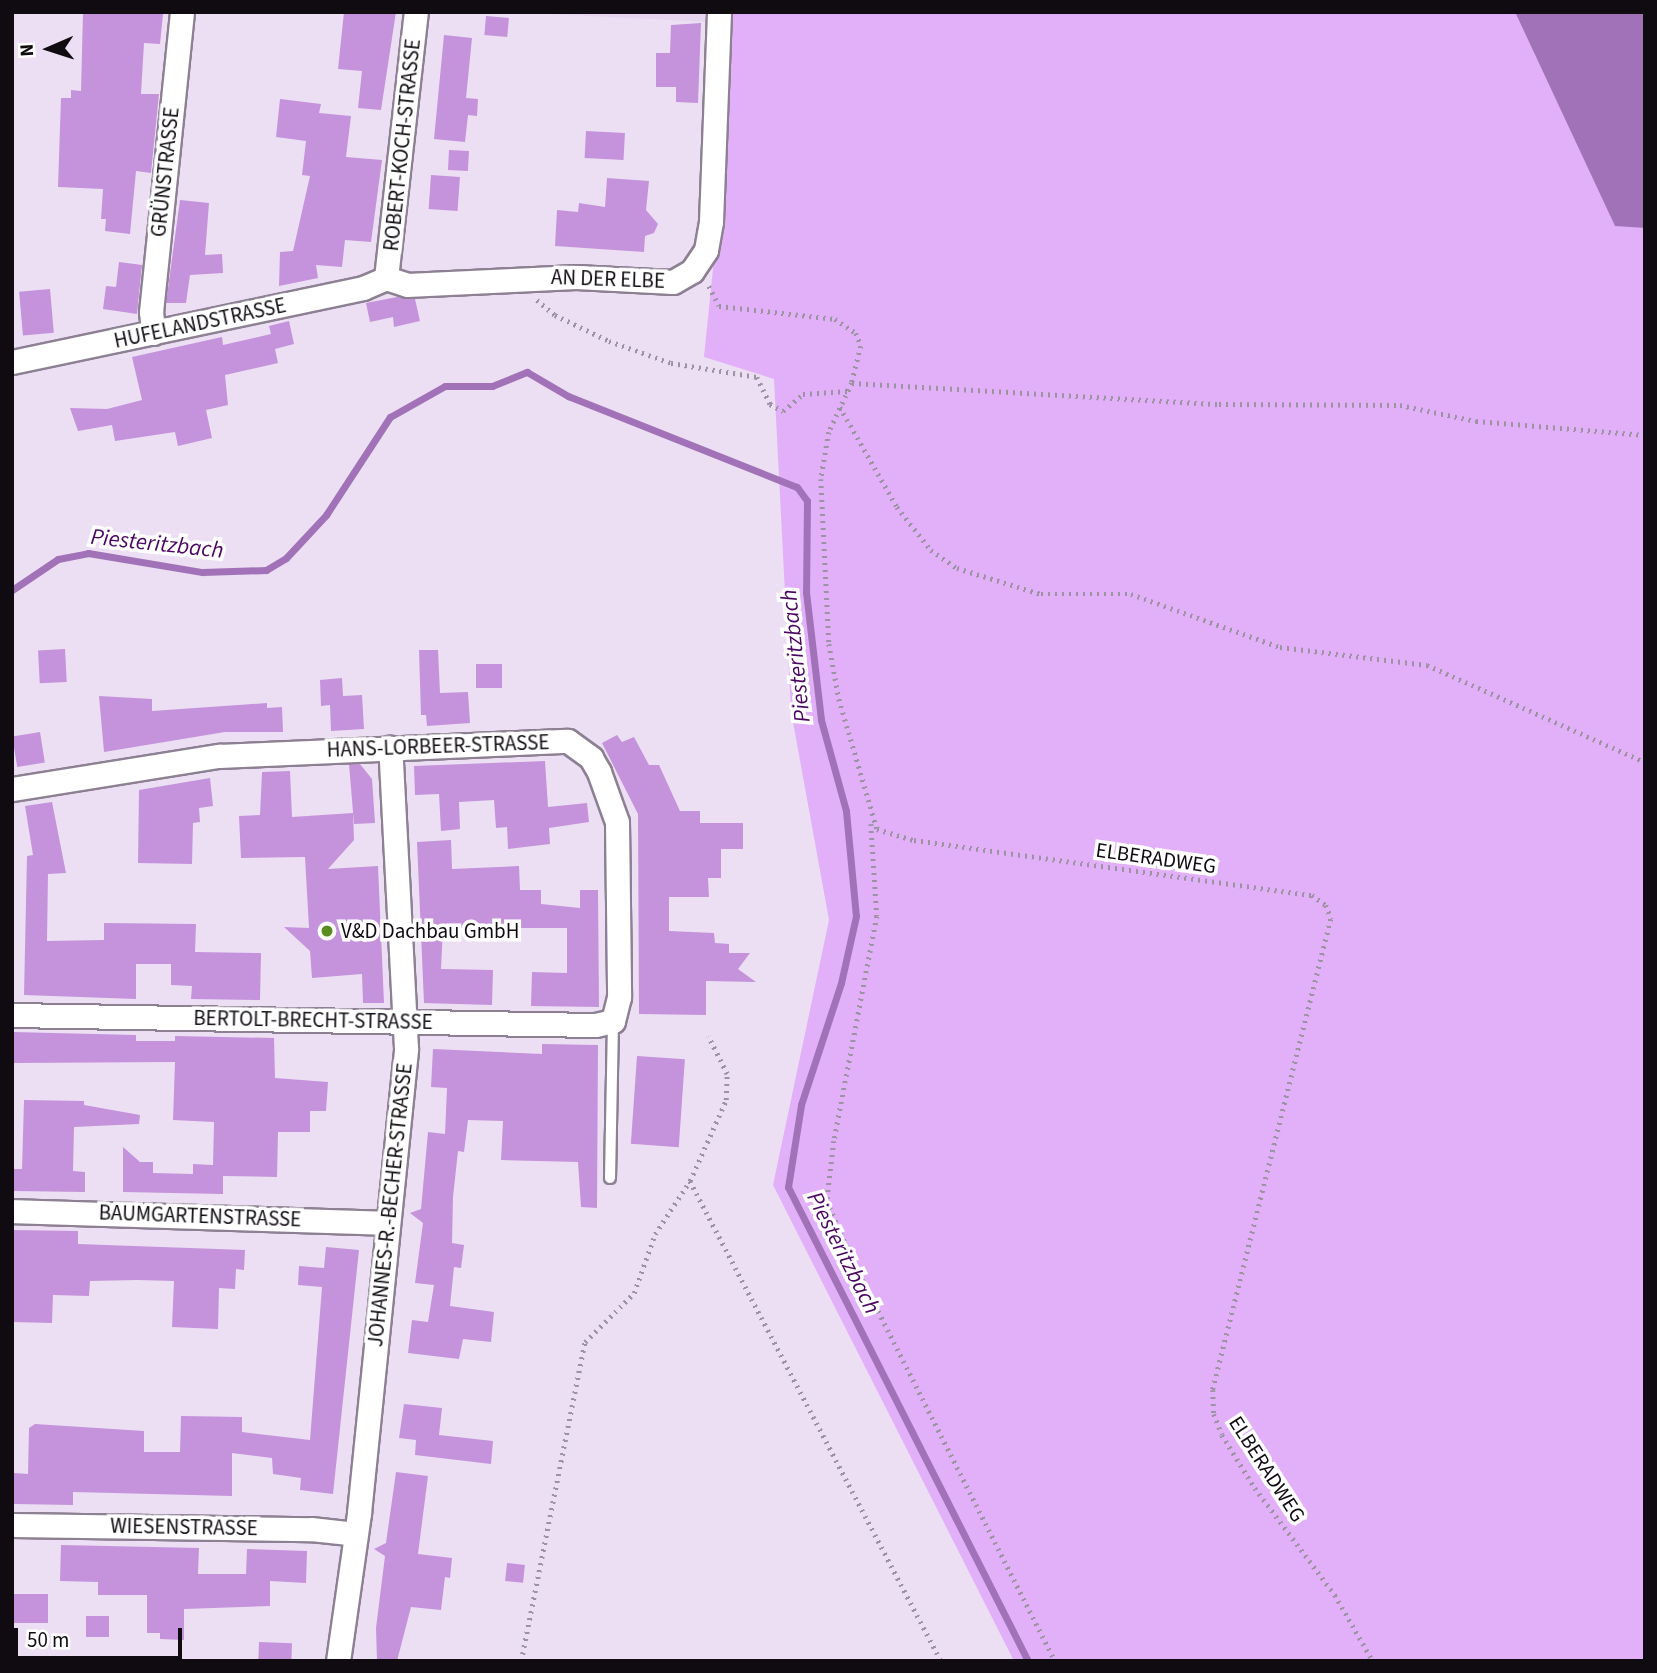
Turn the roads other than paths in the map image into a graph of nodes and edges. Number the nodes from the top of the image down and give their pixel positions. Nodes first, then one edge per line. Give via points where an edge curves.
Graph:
1 (182, 12) edge
2 (416, 12) edge
3 (719, 12) edge
4 (386, 278) junction
5 (153, 332) junction
6 (12, 362) edge
7 (390, 747) junction
8 (12, 789) edge
9 (12, 1015) edge
10 (612, 1021) junction
11 (406, 1022) junction
12 (610, 1178) dead end
13 (12, 1211) edge
14 (388, 1223) junction
15 (12, 1525) edge
16 (356, 1534) junction
17 (338, 1661) edge

1 - 5 street, GRÜNSTRASSE via 151,312
2 - 4 street, ROBERT-KOCH-STRASSE
3 - 4 street, AN DER ELBE via 706,250 692,271 673,282 512,278 407,285
4 - 5 street, HUFELANDSTRASSE via 363,288
5 - 6 street, HUFELANDSTRASSE
7 - 8 street, HANS-LORBEER-STRASSE via 191,758
7 - 10 street, HANS-LORBEER-STRASSE via 553,740 568,741 590,758 610,800 620,840 620,997
7 - 11 street, JOHANNES-R.-BECHER-STRASSE
9 - 11 street, BERTOLT-BRECHT-STRASSE
10 - 11 street, BERTOLT-BRECHT-STRASSE via 595,1025
10 - 12 lane
11 - 14 street, JOHANNES-R.-BECHER-STRASSE
13 - 14 street, BAUMGARTENSTRASSE
14 - 16 street, JOHANNES-R.-BECHER-STRASSE
15 - 16 street, WIESENSTRASSE via 311,1529
16 - 17 street, JOHANNES-R.-BECHER-STRASSE

